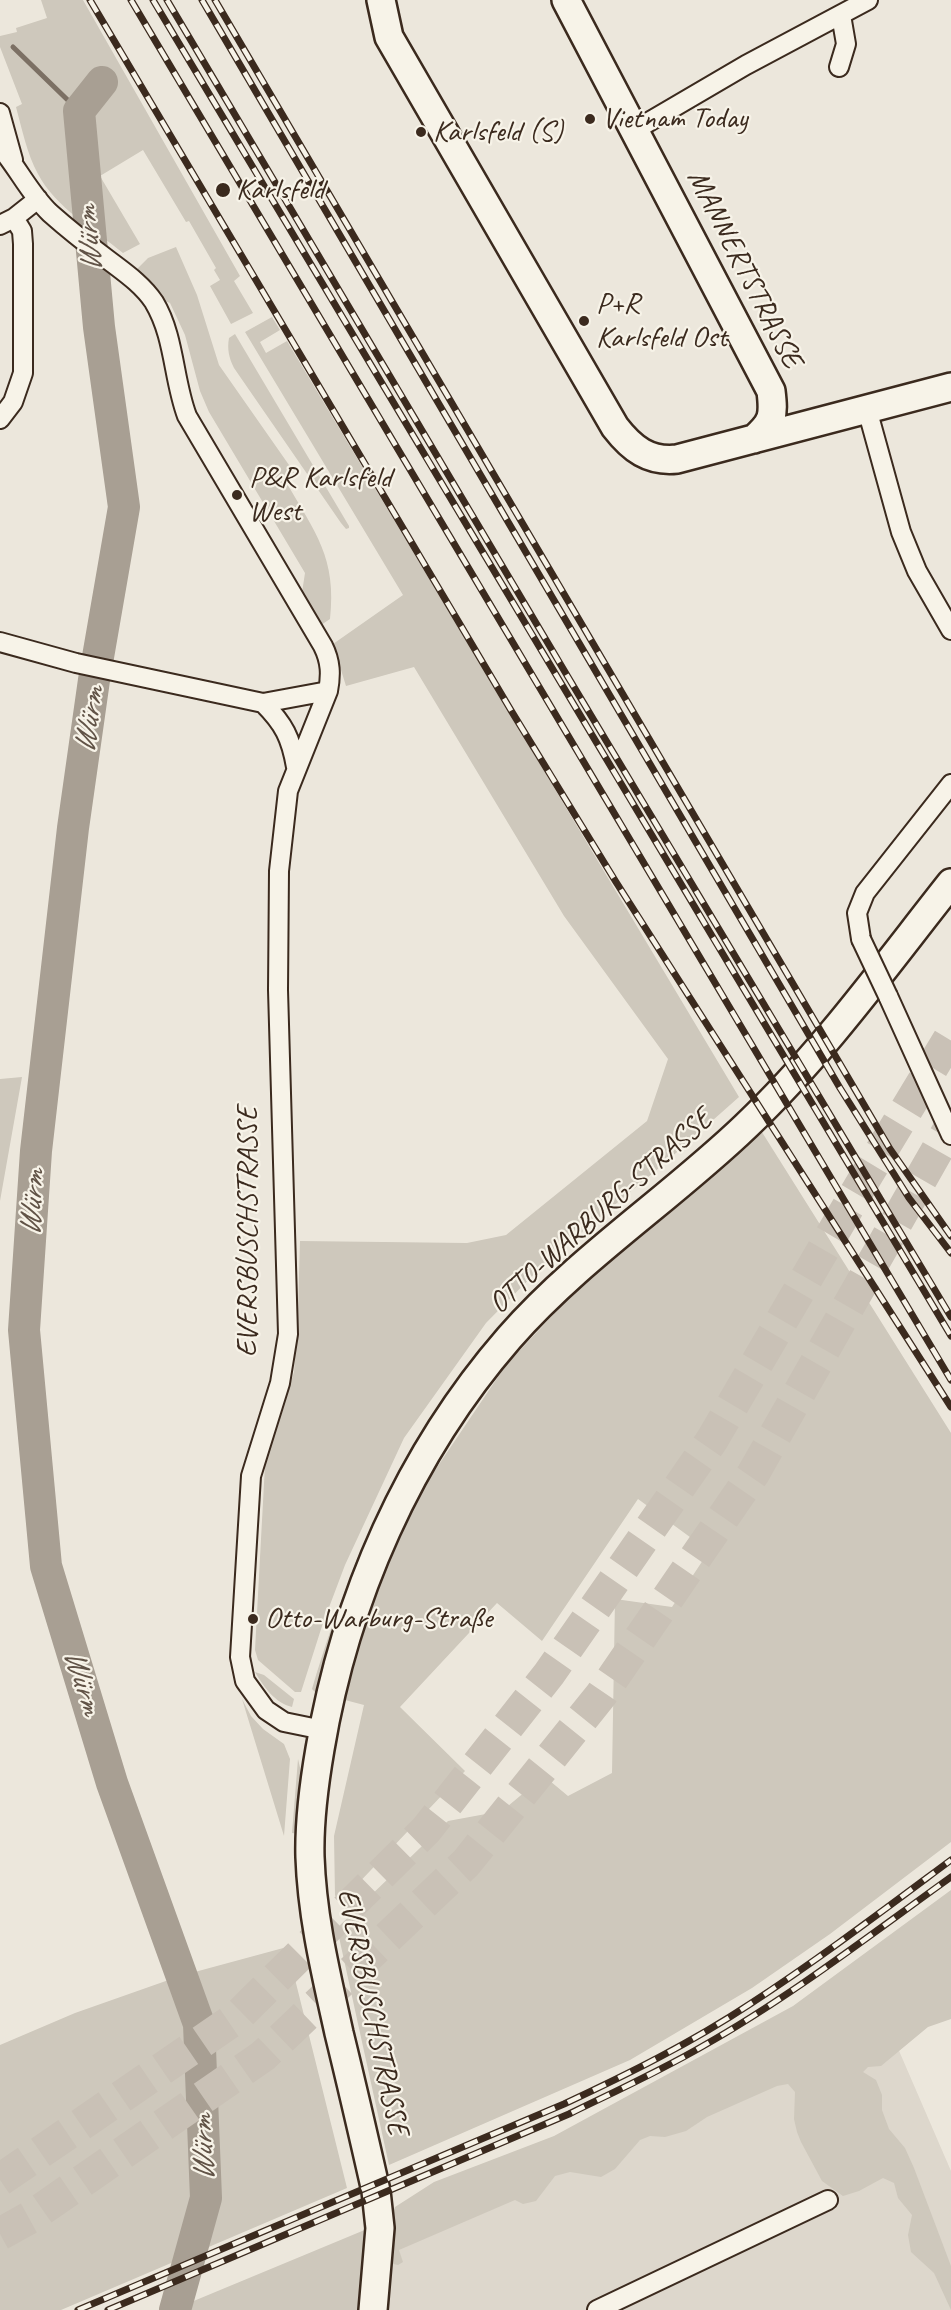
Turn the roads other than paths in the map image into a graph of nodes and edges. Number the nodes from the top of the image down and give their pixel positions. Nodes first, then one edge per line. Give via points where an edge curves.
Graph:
1 (381, 0) edge
2 (566, 0) edge
3 (868, 0) edge
4 (841, 15) junction
5 (839, 67) dead end
6 (0, 113) edge
7 (635, 130) junction
8 (0, 147) edge
9 (13, 162) junction
10 (38, 199) junction
11 (7, 221) edge
12 (951, 387) edge
13 (771, 391) junction
14 (867, 410) junction
15 (0, 419) edge
16 (754, 439) junction
17 (951, 630) edge
18 (0, 642) edge
19 (328, 692) junction
20 (262, 703) junction
21 (296, 767) junction
22 (951, 784) edge
23 (951, 882) edge
24 (951, 1135) edge
25 (323, 1730) junction
26 (828, 2200) dead end
27 (373, 2310) edge
28 (597, 2310) edge

1 - 16 main road via 389,37 623,437 640,453 664,460
2 - 7 main road, MANNERTSTRASSE
3 - 4 street
4 - 5 street via 846,44
4 - 7 street
6 - 9 street
7 - 13 main road, MANNERTSTRASSE
8 - 9 street
9 - 10 street, EVERSBUSCHSTRASSE
10 - 11 street
10 - 19 street, EVERSBUSCHSTRASSE via 72,233 140,285 159,312 171,344 178,390 187,416 327,655
11 - 15 street via 22,231 23,373 13,402
12 - 14 main road
13 - 14 main road via 791,408 806,413
13 - 16 main road, MANNERTSTRASSE via 770,421
14 - 16 main road
14 - 17 street via 901,531 917,571
18 - 20 street via 76,663
19 - 20 street
19 - 21 street, EVERSBUSCHSTRASSE
20 - 21 street via 279,719 292,743
21 - 25 street, EVERSBUSCHSTRASSE via 283,824 278,926 288,1334 280,1383 251,1476 240,1657 245,1681 266,1710 284,1722
22 - 24 street, bridge via 866,893 857,913 861,939
23 - 25 main road, OTTO-WARBURG-STRASSE via 792,1078 738,1134 567,1280 510,1337 464,1395 424,1456 364,1584 340,1655
25 - 27 main road, EVERSBUSCHSTRASSE via 310,1832 315,1923 376,2192 380,2228
26 - 28 street

